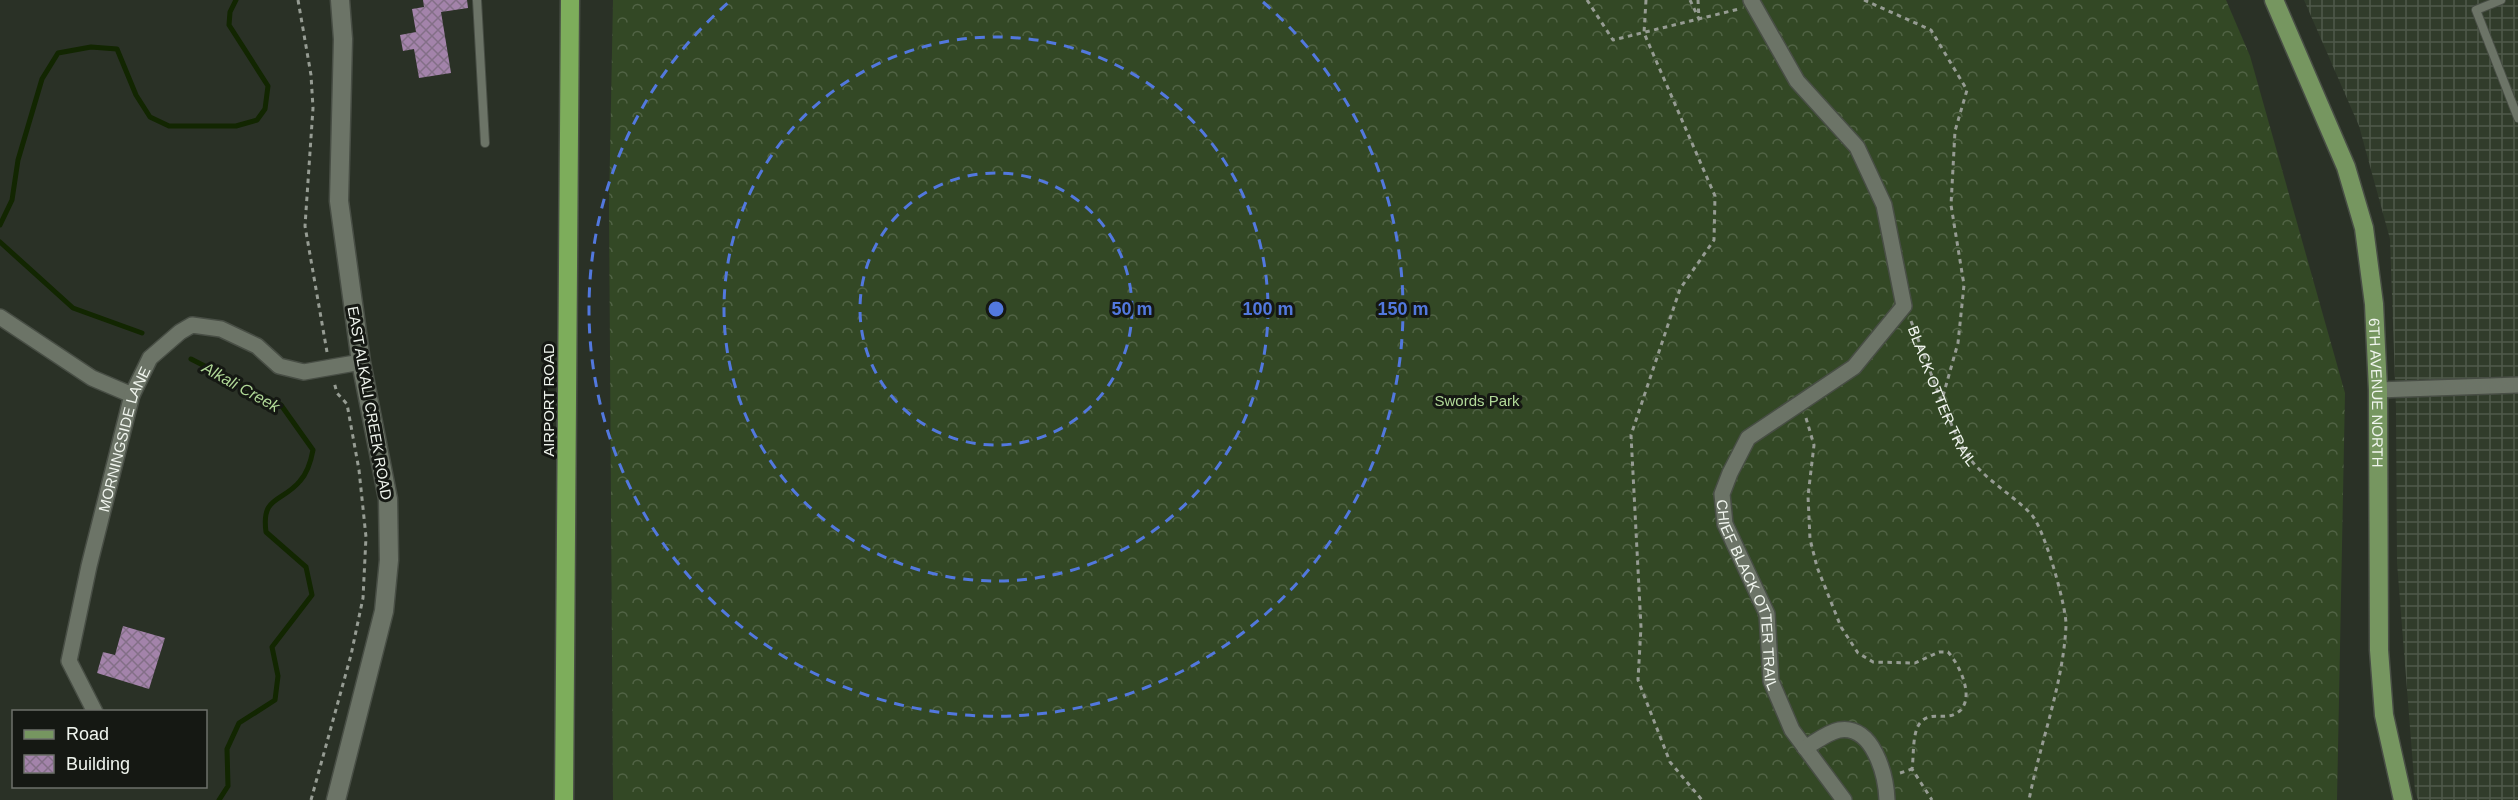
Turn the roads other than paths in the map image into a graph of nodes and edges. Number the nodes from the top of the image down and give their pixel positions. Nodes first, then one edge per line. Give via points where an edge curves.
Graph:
1 (340, 0) edge
2 (477, 0) edge
3 (570, 0) edge
4 (2274, 0) edge
5 (2501, 0) edge
6 (1751, 3) edge
7 (2518, 118) edge
8 (485, 142) dead end
9 (1904, 306) joint
10 (0, 317) edge
11 (361, 362) junction
12 (2518, 385) edge
13 (2378, 390) junction
14 (132, 395) junction
15 (94, 710) edge
16 (1805, 748) junction
17 (336, 800) edge
18 (564, 800) edge
19 (1844, 800) edge
20 (1887, 800) edge
21 (2403, 800) edge

1 - 11 street, EAST ALKALI CREEK ROAD via 343,39 339,201
2 - 8 lane
3 - 18 highway, AIRPORT ROAD
4 - 13 main road, 6TH AVENUE NORTH via 2346,167 2364,228 2374,304
5 - 7 lane via 2476,10
6 - 9 street, BLACK OTTER TRAIL via 1797,81 1857,147 1884,204
9 - 16 street, CHIEF BLACK OTTER TRAIL via 1854,367 1748,438 1722,494 1725,524 1767,614 1771,681 1792,730
10 - 14 street via 92,378
11 - 14 street, MORNINGSIDE LANE via 304,372 279,366 257,346 221,329 192,326 150,358
11 - 17 street, EAST ALKALI CREEK ROAD via 388,499 389,560 384,611
12 - 13 street
13 - 21 main road, 6TH AVENUE NORTH via 2379,650 2384,715
14 - 15 street, MORNINGSIDE LANE via 69,661
16 - 19 street, CHIEF BLACK OTTER TRAIL
16 - 20 street via 1839,730 1858,733 1873,747

